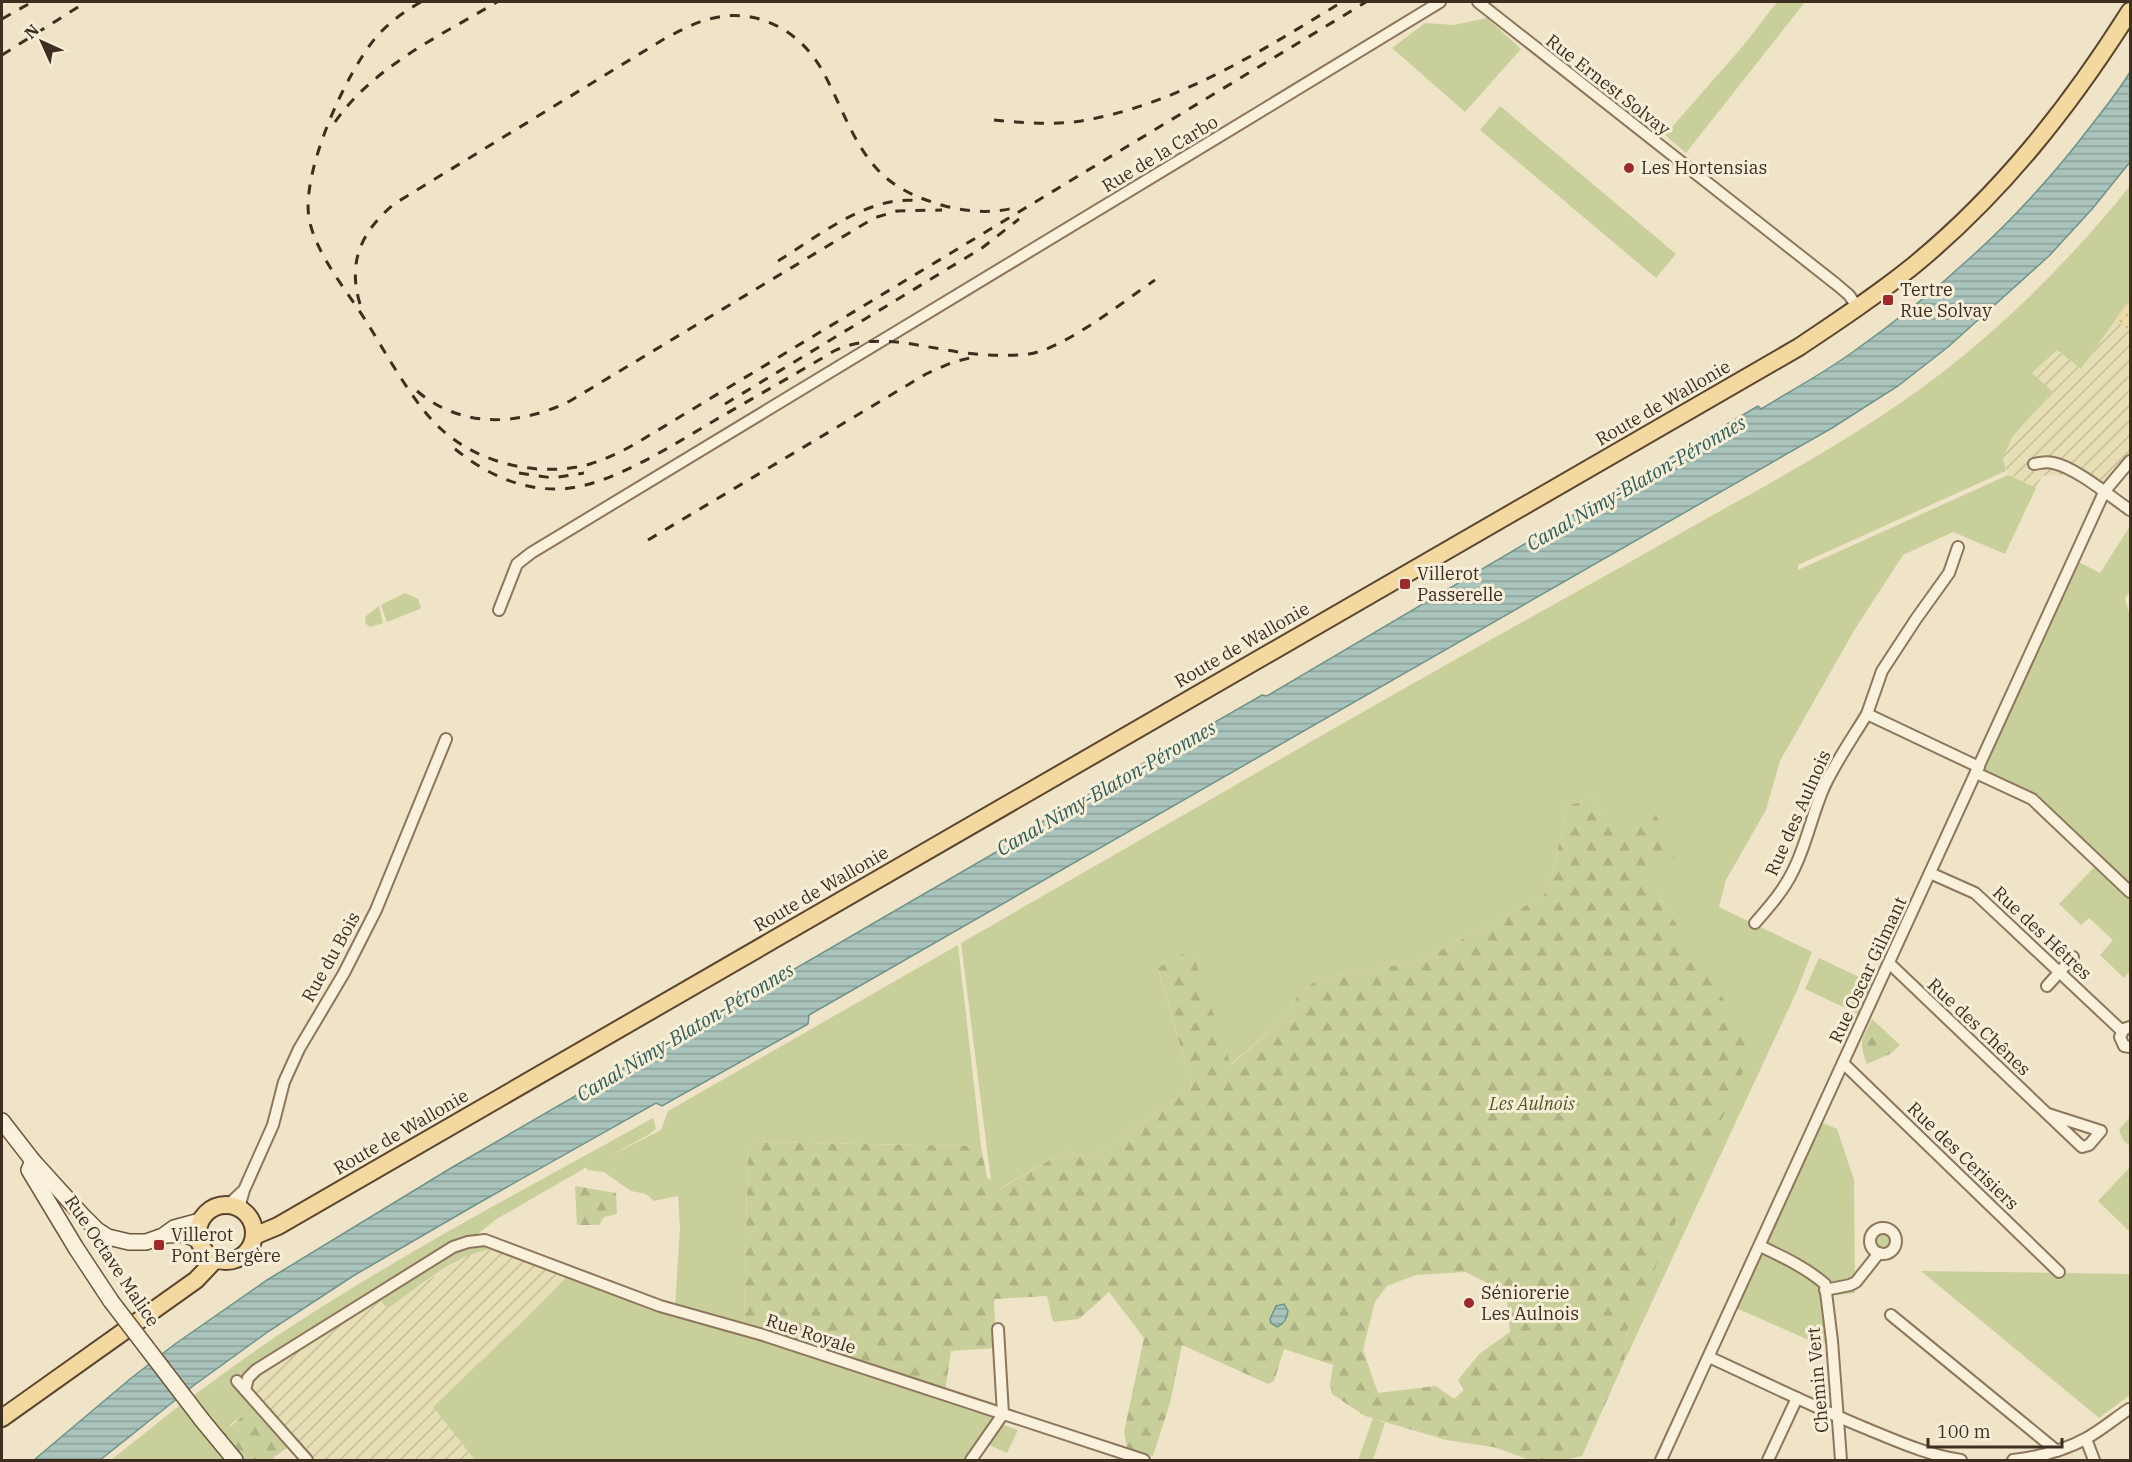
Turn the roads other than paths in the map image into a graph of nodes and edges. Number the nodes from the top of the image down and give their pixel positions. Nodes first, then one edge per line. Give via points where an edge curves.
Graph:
1 (1440, 2) edge
2 (1478, 2) edge
3 (2130, 11) edge
4 (1858, 308) junction
5 (2130, 461) edge
6 (2034, 464) dead end
7 (2104, 492) junction
8 (2130, 510) edge
9 (1958, 547) dead end
10 (499, 610) dead end
11 (1867, 714) junction
12 (446, 739) dead end
13 (1977, 770) junction
14 (1930, 873) junction
15 (2130, 892) edge
16 (1755, 923) dead end
17 (2073, 957) dead end
18 (1889, 963) junction
19 (2060, 972) junction
20 (2047, 986) dead end
21 (2126, 1029) edge
22 (2130, 1047) edge
23 (1843, 1063) junction
24 (2048, 1114) dead end
25 (2, 1121) edge
26 (33, 1161) junction
27 (239, 1211) junction
28 (292, 1217) junction
29 (200, 1221) junction
30 (163, 1236) junction
31 (254, 1236) junction
32 (199, 1242) junction
33 (1760, 1246) junction
34 (1879, 1253) dead end
35 (215, 1260) junction
36 (2059, 1272) dead end
37 (187, 1287) junction
38 (1826, 1293) junction
39 (1891, 1315) dead end
40 (998, 1329) dead end
41 (1709, 1357) junction
42 (237, 1381) dead end
43 (245, 1390) junction
44 (1797, 1398) junction
45 (2128, 1409) dead end
46 (1003, 1414) junction
47 (1837, 1416) junction
48 (2, 1418) edge
49 (2086, 1439) junction
50 (2057, 1451) junction
51 (1772, 1457) edge
52 (235, 1461) edge
53 (307, 1461) edge
54 (971, 1461) edge
55 (1144, 1461) edge
56 (1661, 1461) edge
57 (1841, 1461) edge
58 (1961, 1461) edge
59 (2013, 1461) edge
60 (2094, 1461) edge

1 - 10 street, Rue de la Carbo via 531,553 517,564
2 - 4 street, Rue Ernest Solvay via 1836,284
3 - 4 main road, Route de Wallonie via 2086,80 2017,166 1946,237
4 - 28 main road, Route de Wallonie via 1799,347
5 - 7 street, Rue Oscar Gilmant
6 - 7 street via 2061,465
7 - 8 street
7 - 13 street, Rue Oscar Gilmant
9 - 11 street, Rue des Aulnois via 1949,573 1882,672
11 - 13 street
11 - 16 street, Rue des Aulnois via 1825,785 1793,871
12 - 27 street, Rue du Bois via 376,910 284,1082 273,1125 244,1190
13 - 14 street, Rue Oscar Gilmant
13 - 15 street via 2032,799
14 - 18 street, Rue Oscar Gilmant
14 - 19 street, Rue des Hêtres via 1975,893
17 - 19 street
18 - 23 street, Rue Oscar Gilmant
18 - 24 street, Rue des Chênes
19 - 20 street
19 - 21 street, Rue des Hêtres
21 - 22 street, Rue des Hêtres via 2120,1037
23 - 33 street, Rue Oscar Gilmant
23 - 36 street, Rue des Cerisiers
25 - 26 street, Rue Octave Malice
26 - 30 street via 82,1215 108,1237 146,1242
26 - 52 street, Rue Octave Malice, bridge via 29,1170 111,1301
27 - 28 main road via 264,1221
27 - 29 main road via 220,1206 209,1210
27 - 31 main road via 253,1227
28 - 31 main road, Route de Wallonie
29 - 30 street via 174,1228
29 - 32 main road
30 - 32 street via 184,1234
31 - 35 main road via 242,1257
32 - 35 main road
32 - 37 main road via 200,1265
33 - 38 street via 1810,1272 1825,1284
33 - 41 street, Rue Oscar Gilmant
34 - 38 street via 1856,1281
35 - 37 main road
37 - 48 main road
38 - 47 street, Chemin Vert
39 - 50 street
40 - 46 street
41 - 44 street
41 - 56 street, Rue Oscar Gilmant
42 - 43 street
43 - 46 street, Rue Royale via 248,1378 256,1370 453,1247 468,1242 491,1242 660,1306 764,1335
43 - 53 street
44 - 47 street
44 - 51 street
45 - 49 street
46 - 54 street
46 - 55 street, Rue Royale
47 - 57 street, Chemin Vert
47 - 58 street via 1919,1450
49 - 50 street
49 - 60 street
50 - 59 street

